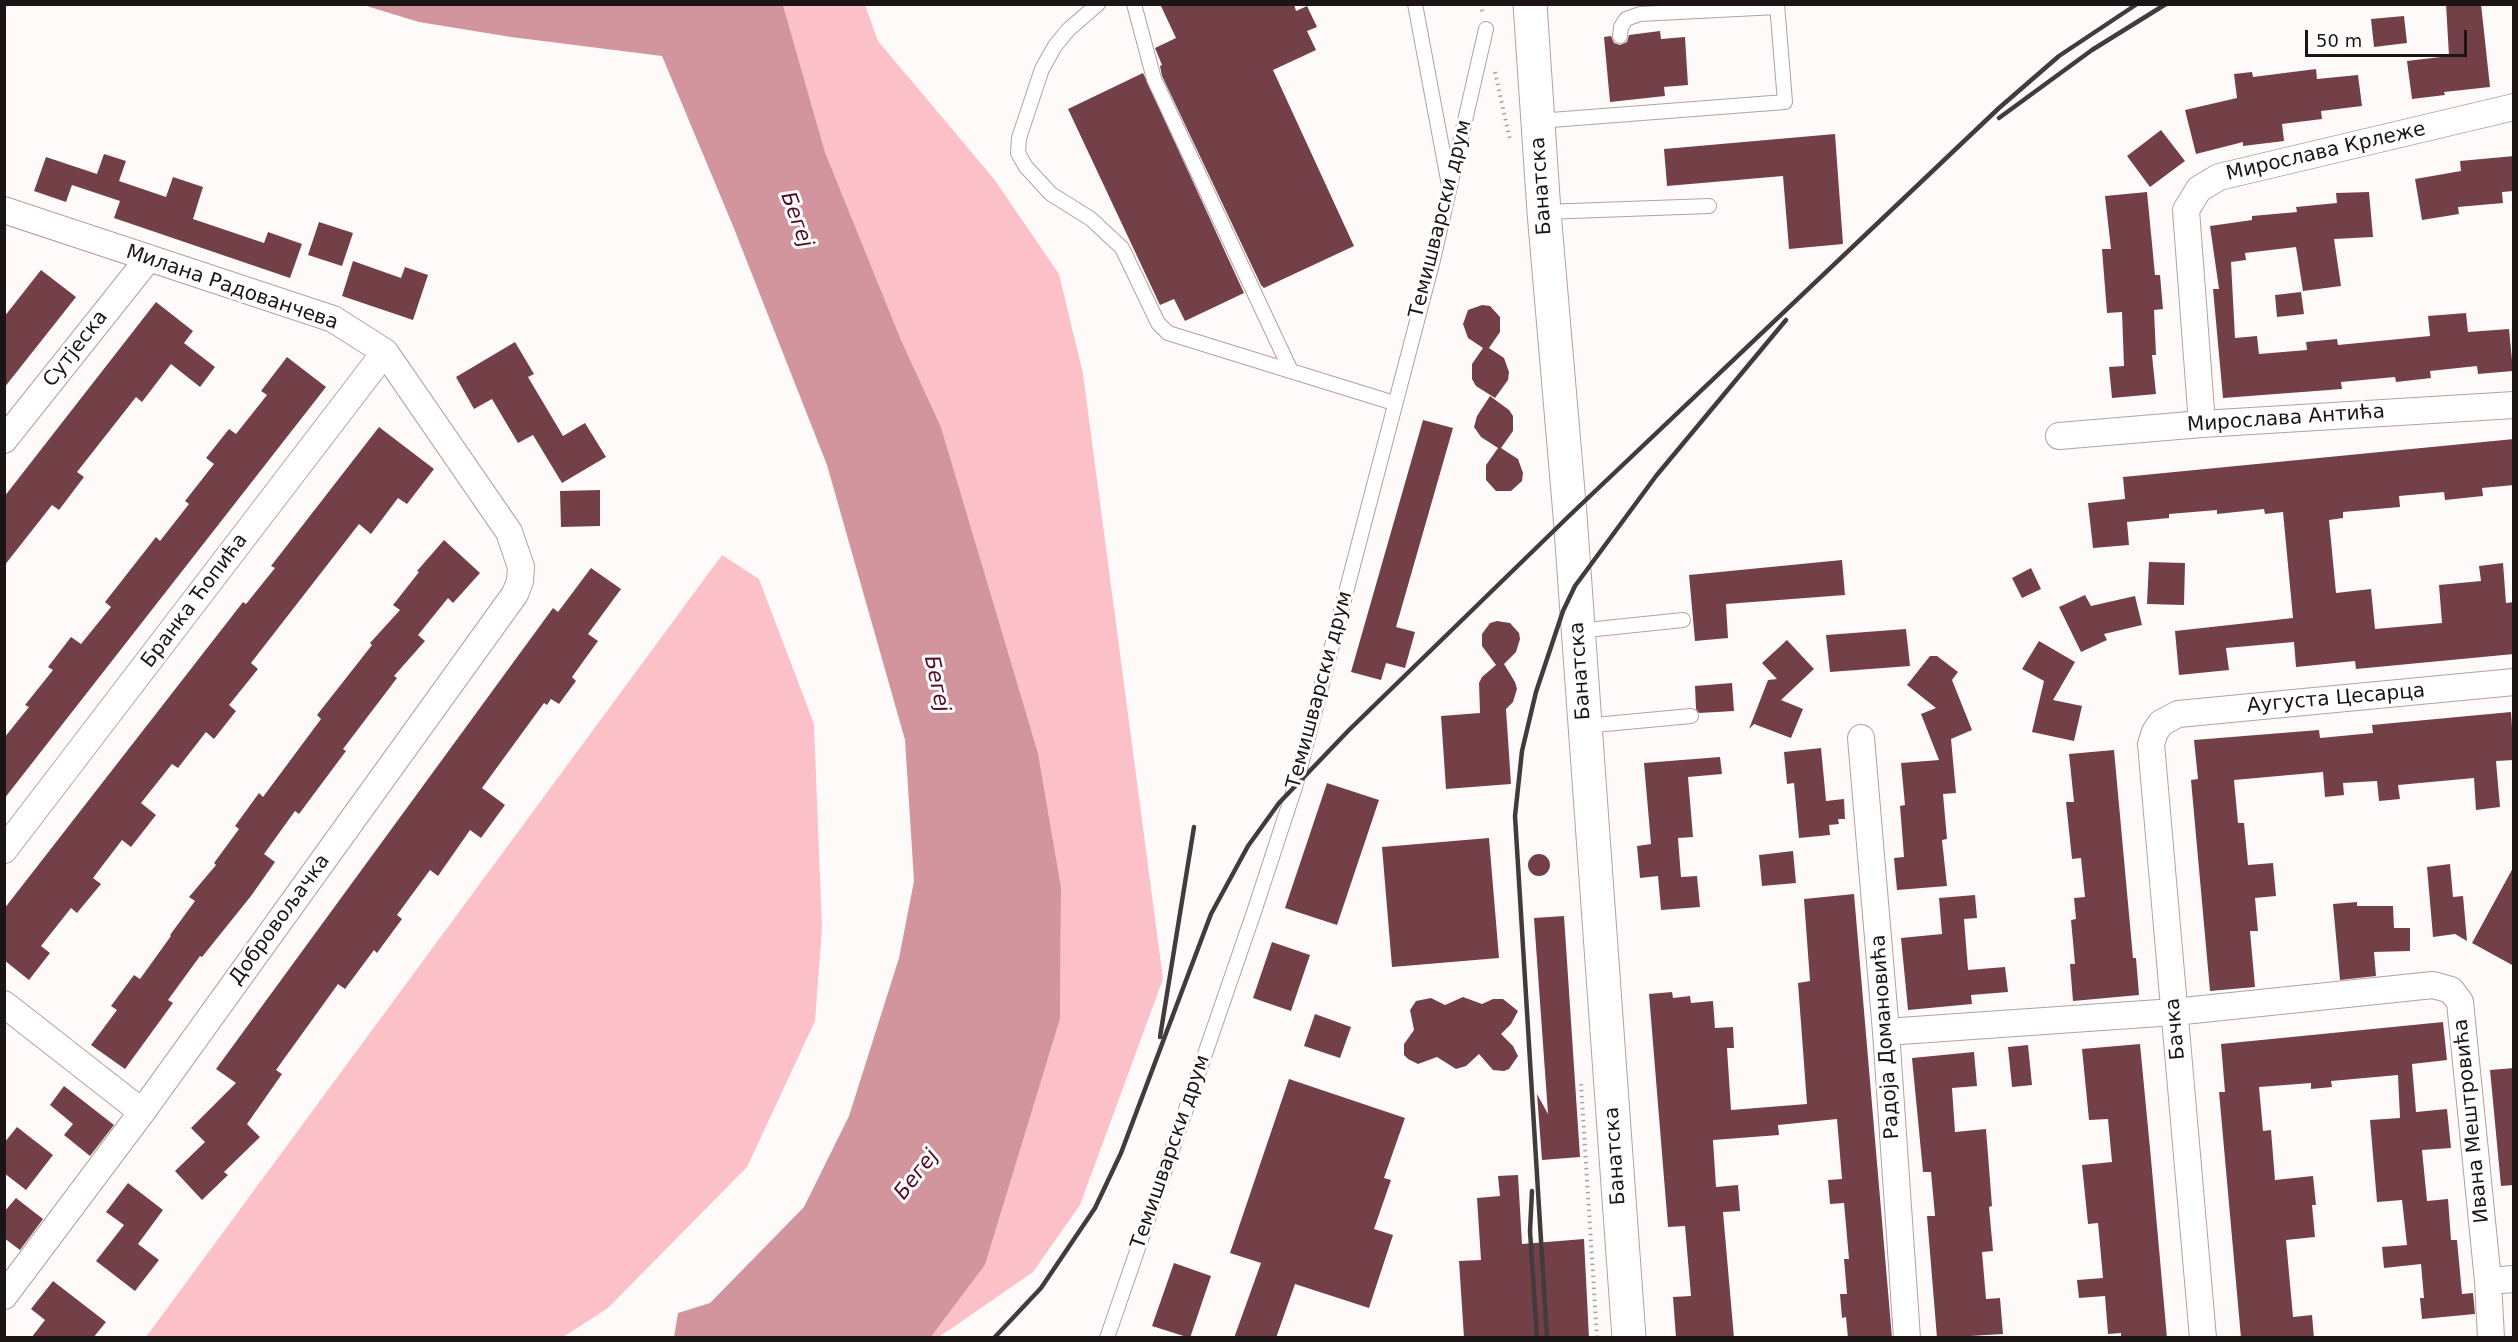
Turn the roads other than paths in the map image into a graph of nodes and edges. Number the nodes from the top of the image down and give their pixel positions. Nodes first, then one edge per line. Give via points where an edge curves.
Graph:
1 (1098, 4) edge
2 (1134, 4) edge
3 (1414, 4) edge
4 (1530, 4) edge
5 (1777, 6) edge
6 (1486, 29) dead end
7 (1620, 36) dead end
8 (2514, 107) edge
9 (1538, 122) junction
10 (1450, 190) junction
11 (1709, 206) dead end
12 (4, 210) edge
13 (1544, 212) junction
14 (148, 259) junction
15 (385, 352) junction
16 (1291, 372) junction
17 (1394, 403) junction
18 (2514, 405) edge
19 (2202, 424) junction
20 (2059, 436) dead end
21 (4, 440) edge
22 (509, 532) joint
23 (1683, 620) dead end
24 (1577, 631) junction
25 (2514, 682) edge
26 (1690, 716) dead end
27 (2161, 723) joint
28 (1584, 726) junction
29 (1862, 738) dead end
30 (4, 850) edge
31 (4, 1004) edge
32 (2174, 1012) junction
33 (1886, 1032) junction
34 (141, 1112) junction
35 (2514, 1279) edge
36 (2488, 1281) junction
37 (4, 1296) edge
38 (1107, 1338) edge
39 (1629, 1338) edge
40 (1907, 1338) edge
41 (2203, 1338) edge
42 (2491, 1338) edge

1 - 16 lane via 1068,30 1042,69 1019,138 1018,153 1051,194 1090,219 1122,248 1158,323 1168,333
2 - 16 lane via 1154,78
3 - 10 lane
4 - 9 main road, Банатска
5 - 7 lane via 1640,14 1626,20
5 - 9 lane via 1785,102 1625,107
6 - 10 lane, Темишварски друм
8 - 19 street, Мирослава Крлеже via 2219,177 2199,189 2186,210
9 - 13 main road, Банатска
10 - 17 lane, Темишварски друм
11 - 13 lane
12 - 14 street, Милана Радованчева
13 - 24 main road, Банатска
14 - 15 street, Милана Радованчева via 333,319
14 - 21 street, Сутјеска
15 - 22 street, Милана Радованчева
15 - 30 street, Бранка Ћопића
16 - 17 lane
17 - 38 lane, Темишварски друм via 1295,787
18 - 19 street, Мирослава Антића
19 - 20 street, Мирослава Антића
22 - 34 street, Добровољачка via 521,567 515,594
23 - 24 lane
24 - 28 main road, Банатска
25 - 27 street, Аугуста Цесарца via 2178,714
26 - 28 lane
27 - 32 street, Бачка via 2151,744
28 - 39 main road, Банатска
29 - 33 street, Радоја Домановића
31 - 34 street
32 - 33 street, Ивана Мештровића
32 - 36 street, Ивана Мештровића via 2433,985 2451,990 2460,1002
32 - 41 street, Бачка
33 - 40 street, Радоја Домановића
34 - 37 street, Добровољачка
35 - 36 street
36 - 42 street, Ивана Мештровића

